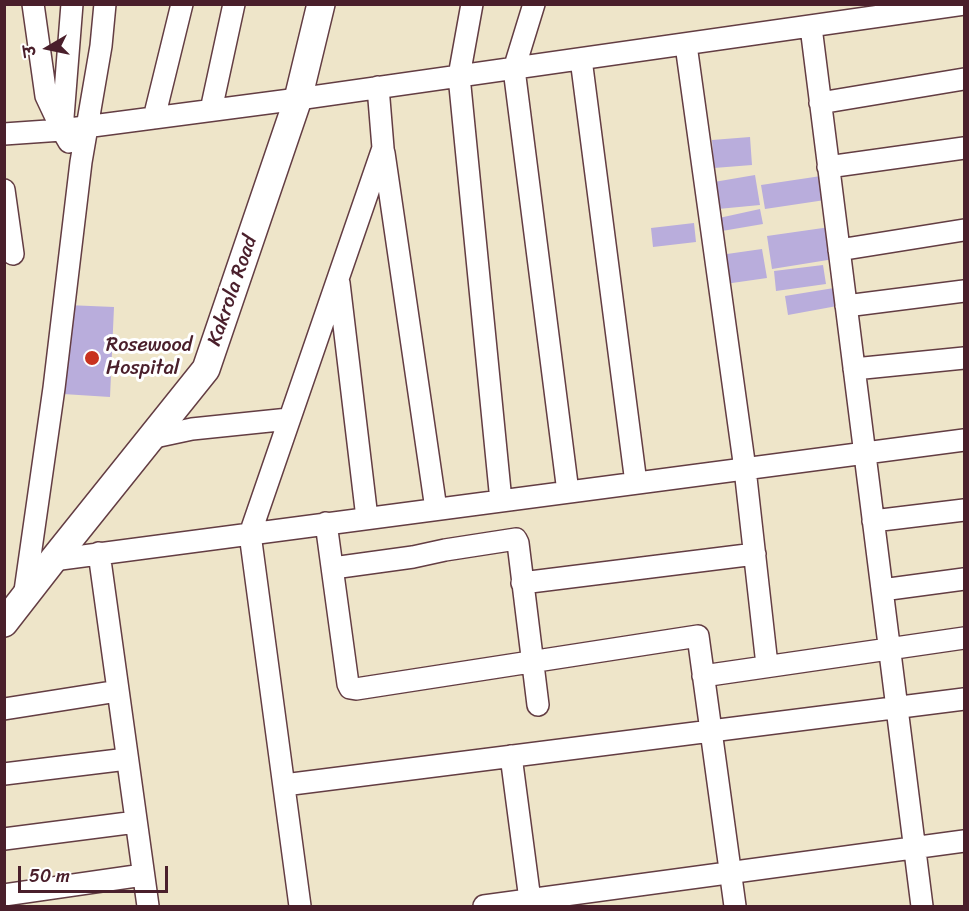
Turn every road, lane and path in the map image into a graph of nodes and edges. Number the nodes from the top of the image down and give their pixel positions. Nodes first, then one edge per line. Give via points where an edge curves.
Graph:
1 (33, 4) edge
2 (72, 4) edge
3 (105, 4) edge
4 (182, 4) edge
5 (234, 4) edge
6 (321, 4) edge
7 (472, 4) edge
8 (534, 4) edge
9 (964, 4) edge
10 (811, 27) junction
11 (686, 45) junction
12 (581, 59) junction
13 (514, 69) junction
14 (459, 76) junction
15 (964, 79) edge
16 (378, 87) junction
17 (298, 99) junction
18 (820, 103) junction
19 (211, 110) junction
20 (154, 118) junction
21 (87, 127) junction
22 (62, 130) junction
23 (4, 134) edge
24 (383, 148) junction
25 (964, 148) edge
26 (81, 162) junction
27 (828, 167) junction
28 (4, 190) edge
29 (964, 230) edge
30 (839, 250) junction
31 (13, 254) dead end
32 (338, 278) junction
33 (964, 291) edge
34 (846, 306) junction
35 (964, 358) edge
36 (854, 369) junction
37 (290, 419) junction
38 (150, 438) junction
39 (964, 440) edge
40 (864, 453) junction
41 (745, 469) junction
42 (636, 483) junction
43 (568, 492) junction
44 (501, 501) junction
45 (436, 509) junction
46 (964, 510) edge
47 (367, 518) junction
48 (873, 521) junction
49 (326, 524) junction
50 (250, 534) junction
51 (99, 554) junction
52 (755, 554) junction
53 (53, 560) junction
54 (333, 568) junction
55 (964, 579) edge
56 (522, 583) junction
57 (882, 590) junction
58 (23, 600) junction
59 (4, 623) edge
60 (964, 638) edge
61 (889, 649) junction
62 (531, 662) junction
63 (767, 665) junction
64 (703, 676) junction
65 (118, 691) junction
66 (964, 699) edge
67 (538, 705) dead end
68 (897, 708) junction
69 (4, 709) edge
70 (711, 731) junction
71 (512, 756) junction
72 (128, 759) junction
73 (4, 774) edge
74 (284, 785) junction
75 (136, 822) junction
76 (4, 839) edge
77 (964, 841) edge
78 (914, 848) junction
79 (730, 873) junction
80 (144, 875) junction
81 (4, 895) edge
82 (530, 900) junction
83 (559, 901) edge
84 (148, 906) edge
85 (300, 906) edge
86 (484, 906) edge
87 (735, 906) edge
88 (922, 906) edge

1 - 22 street via 46,96
2 - 22 street
3 - 21 street
4 - 20 street
5 - 19 street
6 - 17 street, Kakrola Road
7 - 14 street
8 - 13 street
9 - 10 street
10 - 11 street
10 - 18 street
11 - 12 street
11 - 41 street
12 - 13 street
12 - 42 street
13 - 14 street
13 - 43 street
14 - 16 street
14 - 44 street
15 - 18 street
16 - 17 street
16 - 24 street
17 - 19 street
17 - 38 street, Kakrola Road via 206,369
18 - 27 street
19 - 20 street
20 - 21 street
21 - 22 street
21 - 26 street
22 - 23 street
22 - 26 street
24 - 32 street
24 - 45 street
25 - 27 street
26 - 58 street
27 - 30 street
28 - 31 street
29 - 30 street
30 - 34 street
32 - 37 street
32 - 47 street
33 - 34 street
34 - 36 street
35 - 36 street
36 - 40 street
37 - 38 street via 192,429
37 - 50 street
38 - 53 street, Kakrola Road
39 - 40 street
40 - 41 street
40 - 48 street
41 - 42 street
41 - 52 street
42 - 43 street
43 - 44 street
44 - 45 street
45 - 47 street
46 - 48 street
47 - 49 street
48 - 57 street
49 - 50 street
49 - 54 street
50 - 51 street
50 - 74 street
51 - 53 street
51 - 65 street
52 - 56 street
52 - 63 street
53 - 58 street, Kakrola Road
54 - 56 street via 513,539 518,543
54 - 62 street via 351,688
55 - 57 street
56 - 62 street
57 - 61 street
58 - 59 street, Kakrola Road
60 - 61 street
61 - 63 street
61 - 68 street
62 - 64 street via 698,636
62 - 67 street
63 - 64 street
64 - 70 street
65 - 69 street
65 - 72 street
66 - 68 street
68 - 70 street
68 - 78 street
70 - 71 street
70 - 79 street
71 - 74 street
71 - 82 street
72 - 73 street
72 - 75 street
74 - 85 street
75 - 76 street
75 - 80 street
77 - 78 street
78 - 79 street
78 - 88 street
79 - 83 street
79 - 87 street
80 - 81 street
80 - 84 street
82 - 83 street
82 - 86 street

